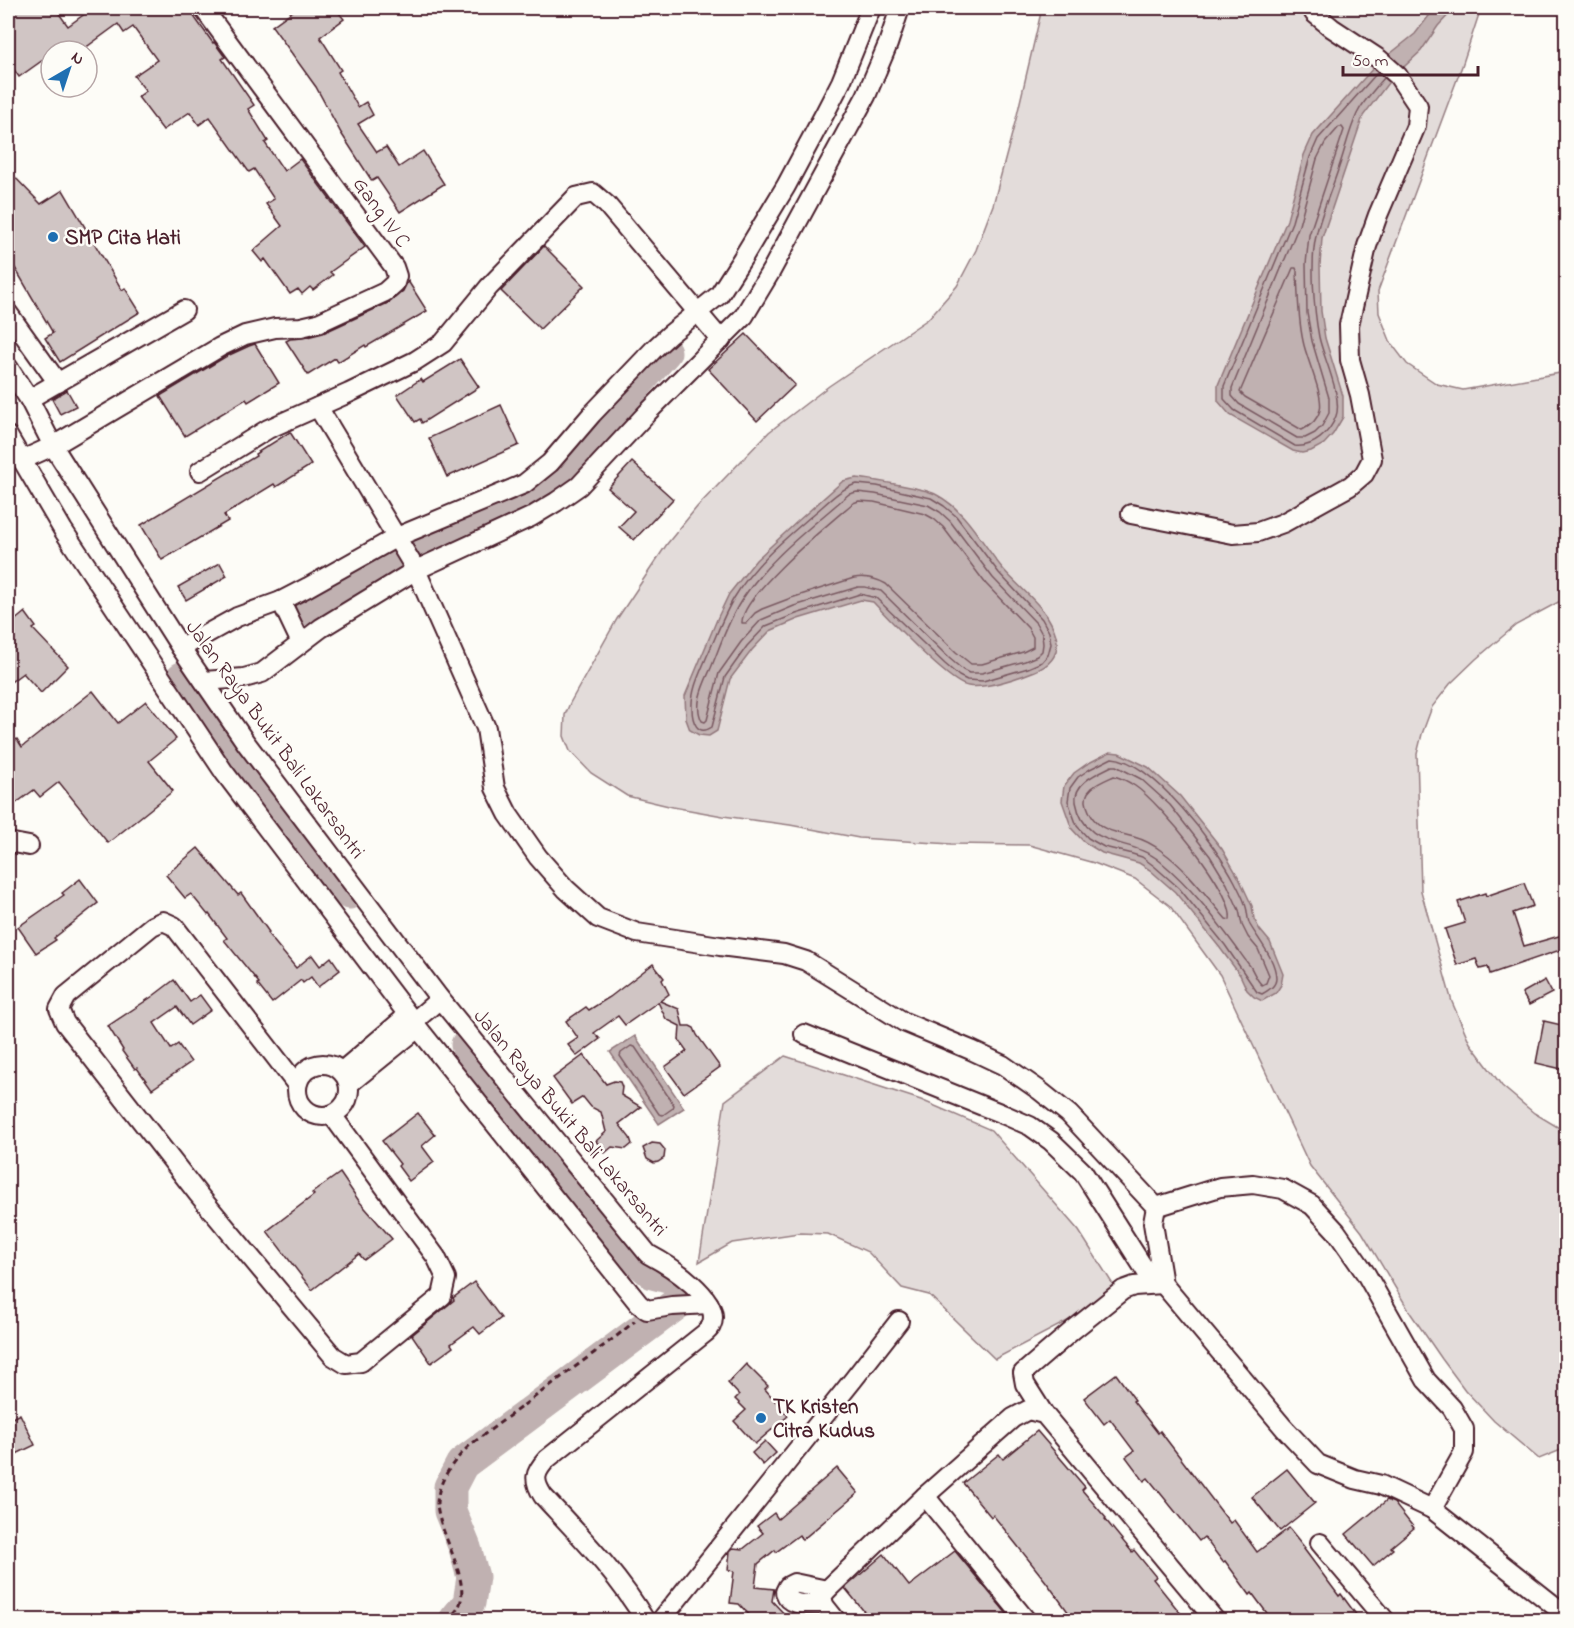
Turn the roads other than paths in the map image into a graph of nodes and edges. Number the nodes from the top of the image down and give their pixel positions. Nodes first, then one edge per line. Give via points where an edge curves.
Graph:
1 (203, 8) edge
2 (871, 8) edge
3 (900, 8) edge
4 (1312, 8) edge
5 (184, 310) dead end
6 (698, 312) junction
7 (8, 313) edge
8 (721, 340) junction
9 (8, 367) edge
10 (57, 383) junction
11 (29, 399) junction
12 (318, 407) junction
13 (8, 436) edge
14 (54, 446) junction
15 (22, 460) junction
16 (200, 471) dead end
17 (1131, 514) dead end
18 (397, 537) junction
19 (416, 570) junction
20 (281, 601) junction
21 (301, 643) junction
22 (181, 648) junction
23 (204, 681) junction
24 (8, 842) edge
25 (29, 846) dead end
26 (423, 1013) junction
27 (804, 1034) dead end
28 (346, 1077) junction
29 (297, 1085) junction
30 (332, 1115) junction
31 (1156, 1207) junction
32 (1163, 1284) junction
33 (703, 1304) junction
34 (899, 1321) dead end
35 (1044, 1414) junction
36 (925, 1496) junction
37 (1432, 1509) junction
38 (1320, 1543) dead end
39 (1566, 1615) edge
40 (645, 1620) edge
41 (661, 1620) edge
42 (836, 1620) edge
43 (1026, 1620) edge
44 (1215, 1620) edge
45 (1385, 1620) edge

1 - 14 street, Gang IV C via 394,267 395,283 385,292 318,323 245,335
2 - 6 street via 842,82 786,186 719,295
3 - 8 street via 861,107 744,316
4 - 17 street via 1332,28 1398,76 1418,106 1416,126 1367,246 1349,325 1350,360 1372,459 1364,474 1350,486 1283,523 1258,532 1233,534
5 - 10 street
6 - 8 street
6 - 12 street via 607,205 593,193 576,196 489,287 443,343 416,361
6 - 18 street via 669,334 550,463 524,484
7 - 10 street
8 - 19 street via 579,486 531,517
9 - 11 street, Jalan Raya Bukit Bali Lakarsantri
10 - 11 street
11 - 14 street, Jalan Raya Bukit Bali Lakarsantri
12 - 16 street via 268,429
12 - 18 street
13 - 15 street, Jalan Raya Bukit Bali Lakarsantri
14 - 15 street
14 - 22 street, Jalan Raya Bukit Bali Lakarsantri
15 - 26 street, Jalan Raya Bukit Bali Lakarsantri via 63,530 224,772
18 - 19 street
18 - 20 street
19 - 21 street
19 - 31 street via 486,728 495,788 508,814 538,857 598,918 638,933 784,954 806,961 904,1022 1003,1065 1039,1090 1069,1114
20 - 21 street
20 - 22 street via 237,617
21 - 23 street via 262,673
22 - 23 street, Jalan Raya Bukit Bali Lakarsantri
23 - 26 street, Jalan Raya Bukit Bali Lakarsantri
24 - 25 street
26 - 28 street
26 - 33 street, Jalan Raya Bukit Bali Lakarsantri via 648,1254 699,1290
26 - 33 street, Jalan Raya Bukit Bali Lakarsantri via 639,1304 647,1310
27 - 32 street via 1030,1126 1083,1172 1149,1276
28 - 29 street via 335,1066 319,1063 304,1071
28 - 30 street via 346,1104
29 - 30 street via 300,1103 306,1110
29 - 30 street via 174,926 163,921 66,996 59,1009 65,1023 198,1194 333,1356 346,1364 361,1362 442,1296 446,1278 436,1257
31 - 32 street via 1153,1223
31 - 37 street via 1220,1187 1253,1184 1282,1189 1311,1205 1336,1231 1366,1274 1426,1380 1452,1408 1464,1429 1464,1452
32 - 35 street via 1123,1290 1023,1373 1025,1384
32 - 37 street via 1318,1464 1382,1485
33 - 40 street via 712,1316 705,1333 547,1458 536,1475 536,1485 543,1496 607,1567
34 - 41 street
35 - 36 street via 1028,1410 1013,1418
35 - 44 street
36 - 42 street via 824,1597
36 - 43 street
37 - 39 street
38 - 45 street

